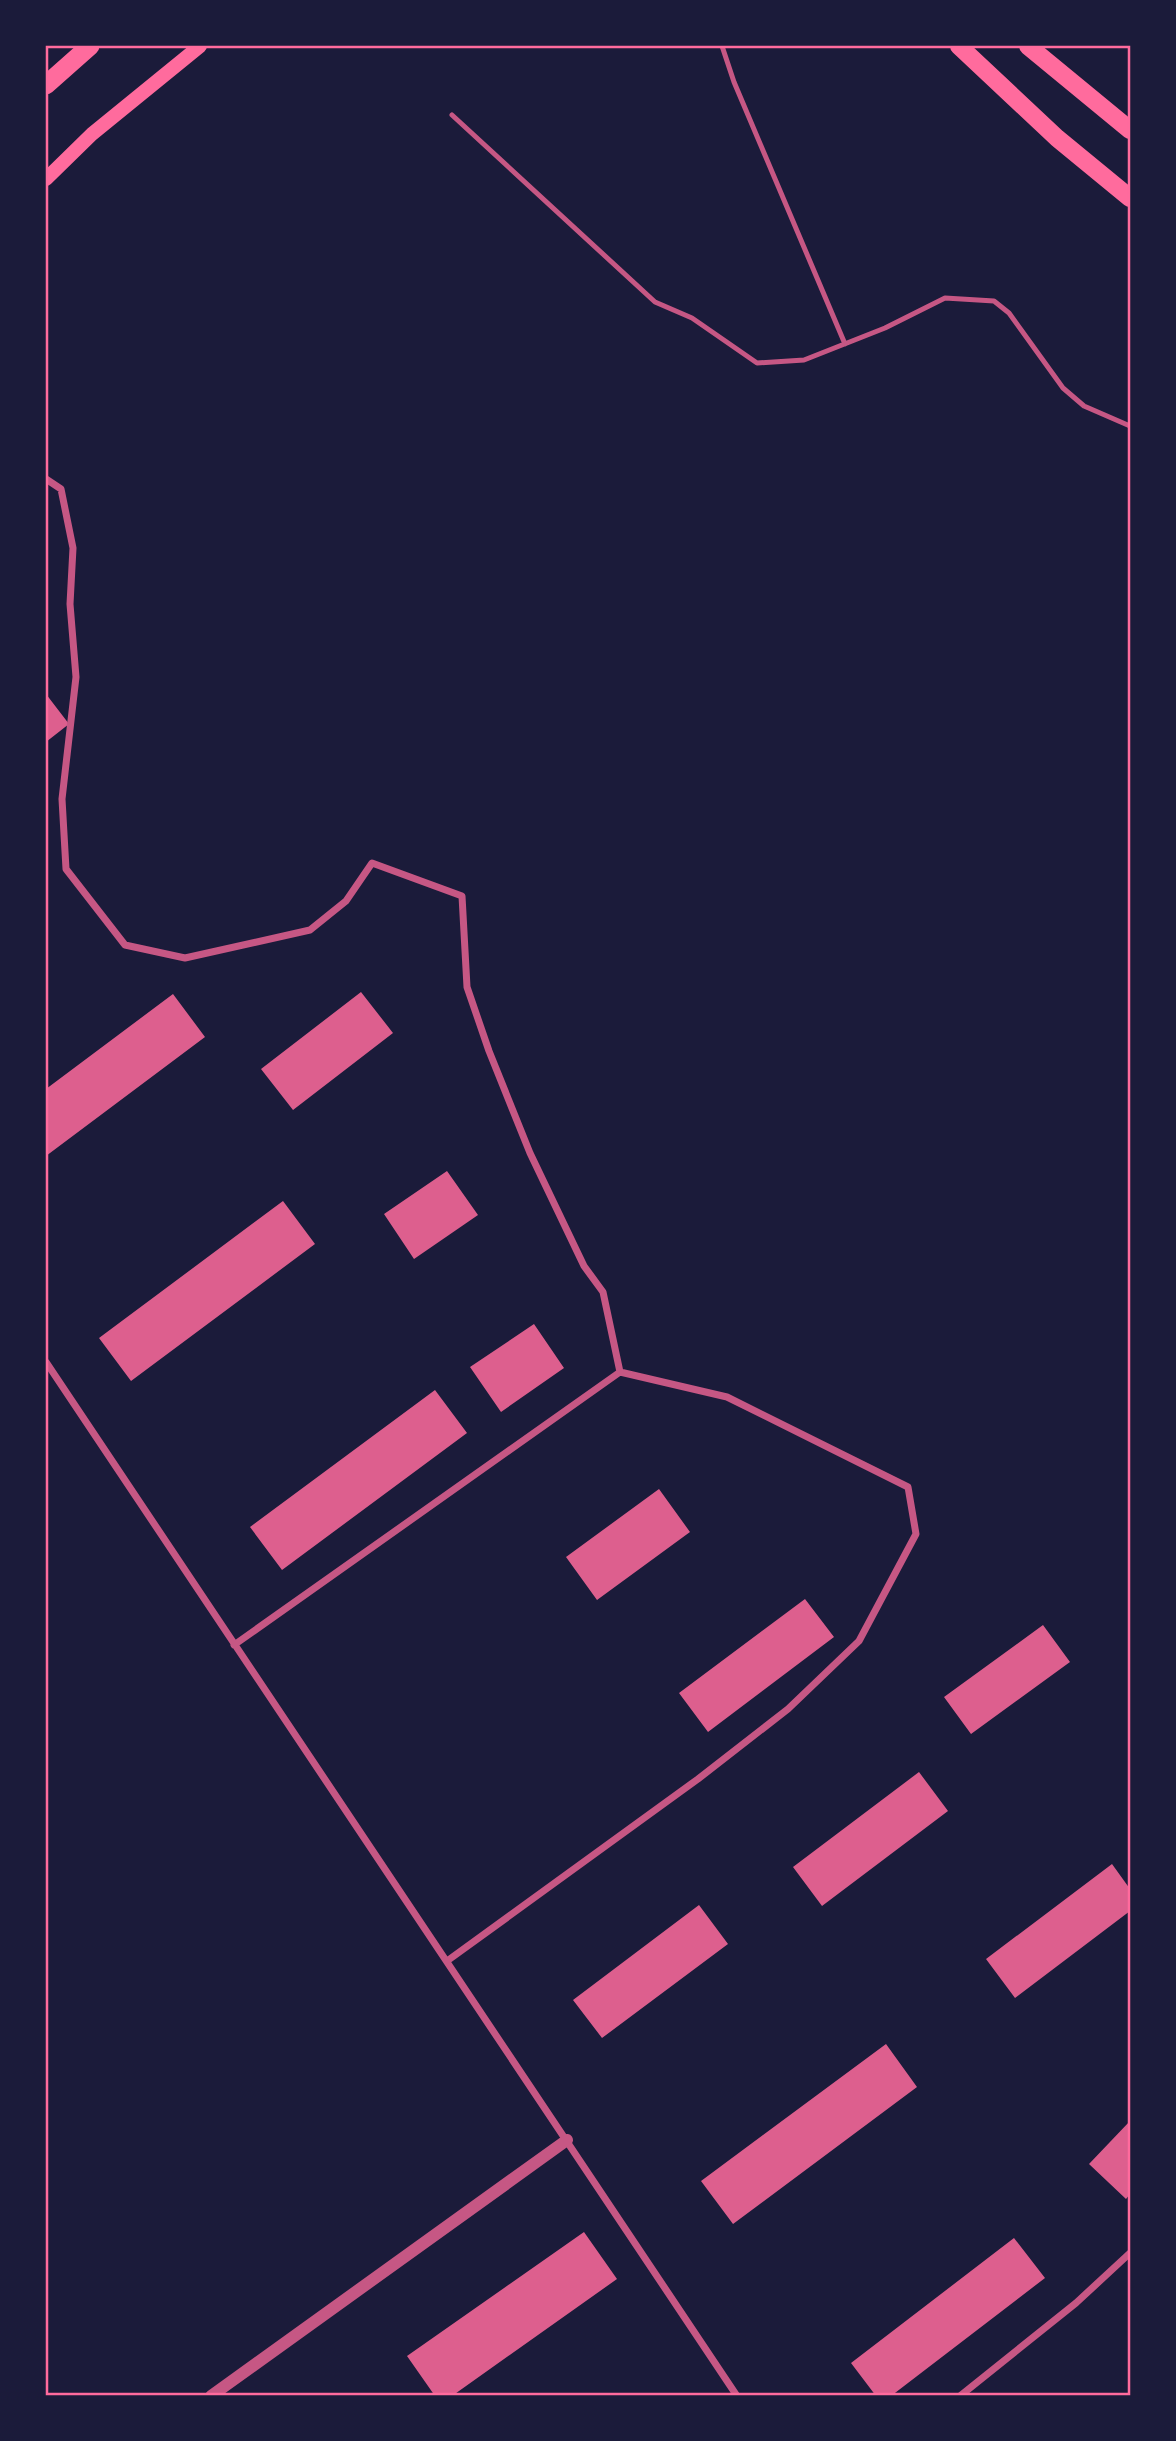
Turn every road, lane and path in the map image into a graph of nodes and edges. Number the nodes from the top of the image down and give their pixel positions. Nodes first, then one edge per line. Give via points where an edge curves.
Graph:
1 (90, 46) edge
2 (200, 46) edge
3 (722, 46) edge
4 (959, 46) edge
5 (1028, 46) edge
6 (46, 85) edge
7 (452, 115) dead end
8 (1130, 130) edge
9 (46, 179) edge
10 (1130, 198) edge
11 (845, 344) junction
12 (1130, 426) edge
13 (46, 479) edge
14 (46, 1362) edge
15 (620, 1372) junction
16 (234, 1645) junction
17 (447, 1961) junction
18 (567, 2140) junction
19 (1130, 2253) edge
20 (211, 2396) edge
21 (737, 2396) edge
22 (960, 2396) edge

1 - 6 highway
2 - 9 main road
3 - 11 lane
4 - 10 main road via 1057,138
5 - 8 main road
7 - 11 lane via 655,303 692,318 757,363 804,360
11 - 12 lane via 944,299 994,300 1009,313 1063,388 1084,406
13 - 15 street via 61,489 73,548 70,604 76,677 62,799 66,869 125,945 185,958 310,930 346,901 372,863 462,896 467,987 530,1153 584,1266 603,1292
14 - 16 street
15 - 16 street
15 - 17 street via 727,1397 908,1487 916,1534 859,1642 788,1709
16 - 17 street
17 - 18 street
18 - 20 street
18 - 21 street
19 - 22 street via 1076,2304

